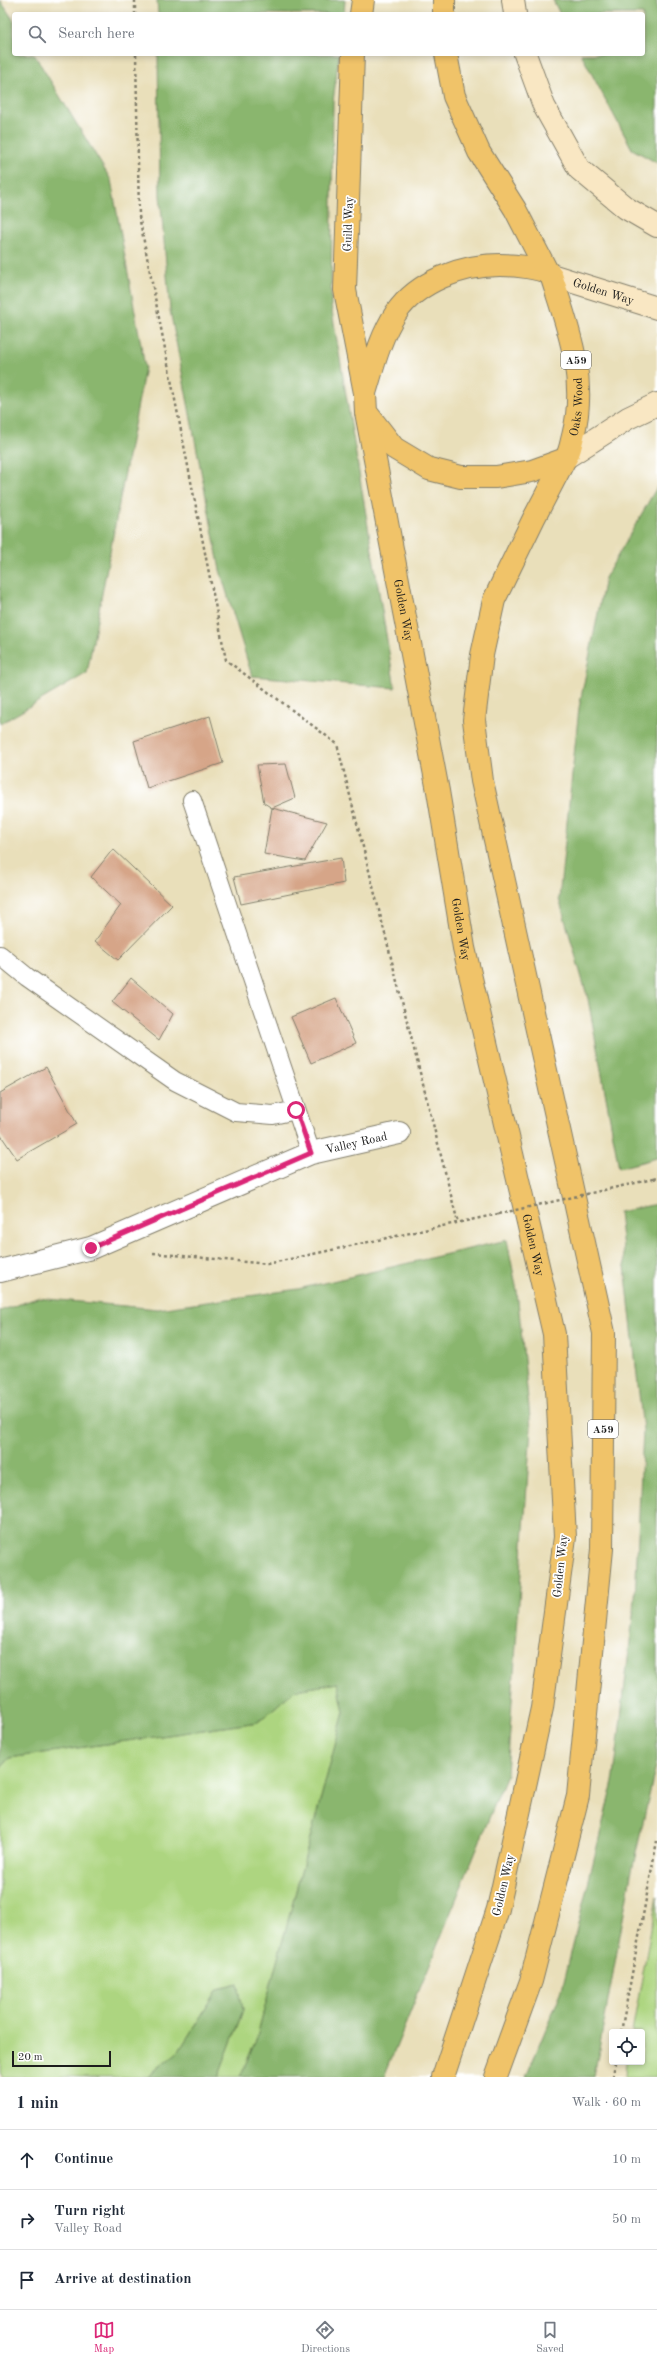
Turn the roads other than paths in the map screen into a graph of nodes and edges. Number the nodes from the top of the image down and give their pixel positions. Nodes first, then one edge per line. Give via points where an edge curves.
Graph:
1 (363, 0) edge
2 (444, 0) edge
3 (513, 0) edge
4 (360, 12) edge
5 (444, 12) edge
6 (514, 12) edge
7 (353, 56) edge
8 (446, 56) edge
9 (526, 56) edge
10 (657, 226) edge
11 (549, 274) junction
12 (657, 308) edge
13 (365, 403) junction
14 (657, 404) edge
15 (566, 458) junction
16 (192, 800) dead end
17 (0, 955) edge
18 (296, 1110) junction
19 (399, 1133) dead end
20 (311, 1153) junction
21 (0, 1271) edge
22 (443, 2077) edge
23 (496, 2077) edge

1 - 4 highway
2 - 5 highway
3 - 6 main road
7 - 13 highway, Guild Way via 346,290
8 - 11 highway, A59 via 454,96 479,152 515,209
9 - 10 main road via 544,106 579,169 626,208
11 - 12 main road, Golden Way
11 - 13 highway via 516,265 487,265 449,274 416,290 396,314 378,351
11 - 15 highway, Oaks Wood / A59 via 573,342 579,384 576,424
13 - 15 highway via 394,448 429,469 461,477 496,477 532,471
13 - 22 highway, Golden Way via 464,948 554,1334 565,1537 542,1708 498,1909
14 - 15 main road via 628,418
15 - 23 highway, A59 via 494,600 482,655 474,720 482,781 604,1333 602,1549 578,1796 531,1981
16 - 18 lane
17 - 18 lane via 27,978 175,1081 236,1112 273,1115
18 - 20 lane
19 - 20 street, Valley Road
20 - 21 street, Valley Road via 91,1248

